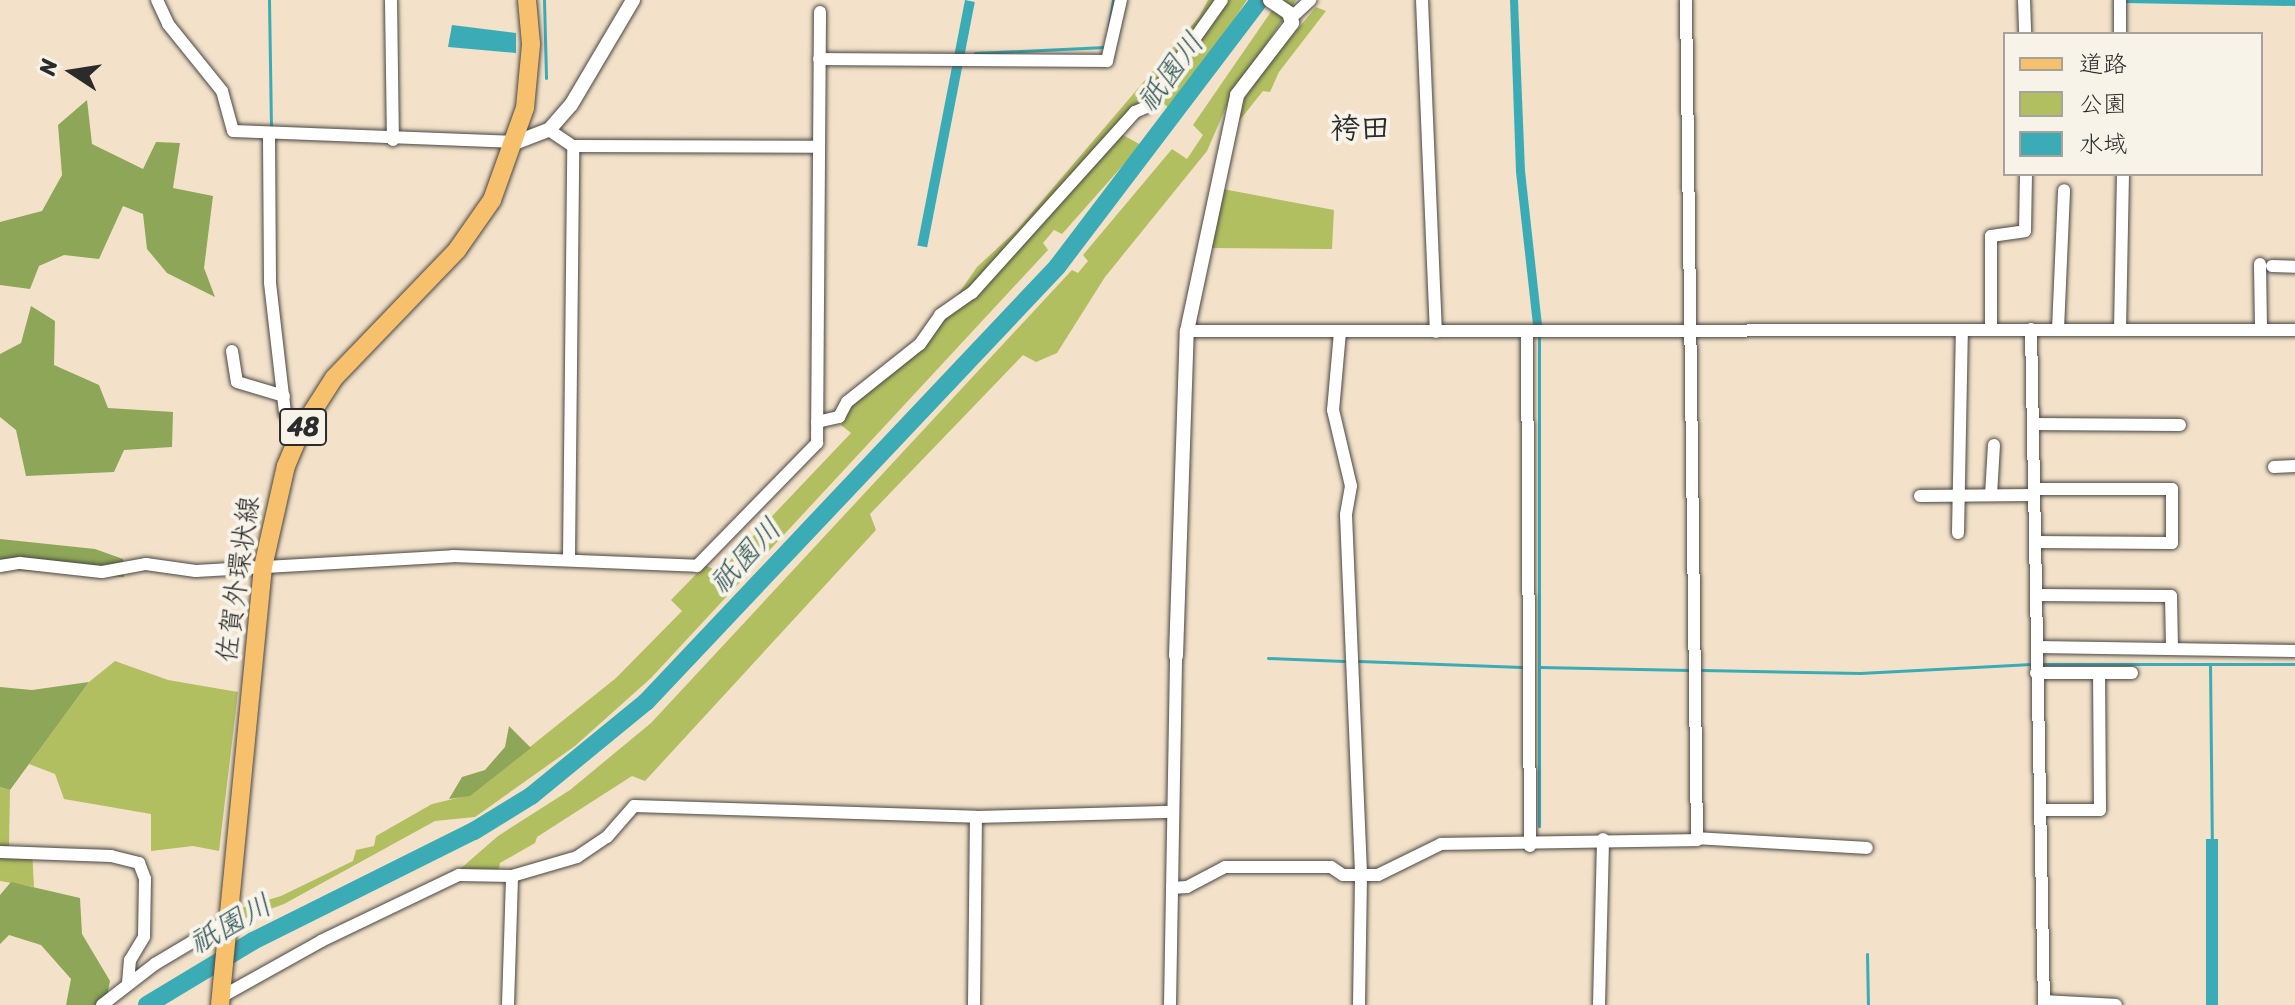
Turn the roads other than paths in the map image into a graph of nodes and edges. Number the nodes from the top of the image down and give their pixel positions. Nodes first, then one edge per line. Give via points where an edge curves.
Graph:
1 (157, 0) edge
2 (391, 0) edge
3 (527, 0) edge
4 (633, 0) edge
5 (1121, 0) edge
6 (1222, 0) edge
7 (1270, 0) edge
8 (1310, 0) edge
9 (1422, 0) edge
10 (1686, 0) edge
11 (2024, 0) edge
12 (2120, 3) edge
13 (820, 12) dead end
14 (1290, 15) junction
15 (2025, 32) edge
16 (2120, 32) edge
17 (819, 59) junction
18 (549, 130) junction
19 (269, 137) junction
20 (393, 140) junction
21 (517, 142) junction
22 (573, 146) junction
23 (817, 147) junction
24 (2026, 176) edge
25 (2123, 176) edge
26 (2064, 190) dead end
27 (2295, 267) edge
28 (1991, 329) junction
29 (2031, 329) junction
30 (2058, 329) junction
31 (1962, 330) junction
32 (2120, 330) junction
33 (2261, 330) junction
34 (2295, 330) edge
35 (1187, 331) junction
36 (1340, 332) junction
37 (1436, 332) junction
38 (1527, 332) junction
39 (1691, 333) junction
40 (232, 351) dead end
41 (284, 396) junction
42 (817, 422) junction
43 (2033, 424) junction
44 (2180, 425) dead end
45 (302, 428) junction
46 (1994, 445) dead end
47 (2295, 466) edge
48 (2274, 467) dead end
49 (2034, 492) junction
50 (1991, 495) junction
51 (1920, 496) dead end
52 (1957, 496) junction
53 (1958, 533) dead end
54 (2035, 542) junction
55 (569, 557) junction
56 (0, 566) edge
57 (263, 567) junction
58 (2037, 595) junction
59 (2038, 647) junction
60 (2172, 649) junction
61 (2295, 651) edge
62 (1176, 656) joint
63 (2036, 673) junction
64 (2099, 673) junction
65 (2132, 673) dead end
66 (2040, 810) junction
67 (1173, 812) junction
68 (976, 817) junction
69 (1696, 838) junction
70 (1603, 839) junction
71 (1530, 846) junction
72 (1867, 848) dead end
73 (0, 852) edge
74 (512, 876) junction
75 (1361, 877) junction
76 (1172, 888) junction
77 (227, 921) junction
78 (128, 983) junction
79 (221, 1001) edge
80 (2044, 1003) edge
81 (102, 1005) edge
82 (508, 1005) edge
83 (974, 1005) edge
84 (1170, 1005) edge
85 (1359, 1005) edge
86 (1599, 1005) edge
87 (2116, 1005) edge

1 - 19 street via 168,24 222,91 233,131
2 - 20 street
3 - 21 main road, 佐賀外環状線 / 48 via 531,44
4 - 18 street via 592,78
5 - 17 street via 1107,61
6 - 42 street via 1146,107 1135,112 972,293 940,315 920,344 847,402 839,417
7 - 14 street
8 - 14 street
9 - 37 street
10 - 39 street
11 - 15 street
12 - 16 street
13 - 17 street
14 - 35 street via 1288,31 1237,95
17 - 23 street
18 - 21 street
18 - 22 street
19 - 20 street
19 - 41 street via 270,283
20 - 21 street
21 - 45 main road, 佐賀外環状線 / 48 via 492,200 457,250 334,378
22 - 23 street
22 - 55 street
23 - 42 street
24 - 28 street via 2025,231 1991,236
25 - 32 street
26 - 30 street
27 - 33 street via 2266,265
28 - 29 street
28 - 31 street
29 - 30 street
29 - 43 street
30 - 32 street
31 - 39 street
31 - 52 street
32 - 33 street
33 - 34 street
35 - 36 street
35 - 62 street
36 - 37 street
36 - 75 street via 1333,410 1351,486 1346,515
37 - 38 street
38 - 39 street
38 - 71 street
39 - 69 street
40 - 41 street via 237,382
41 - 45 street via 285,413
42 - 55 street via 817,443 697,566
43 - 44 street
43 - 49 street
45 - 57 main road, 佐賀外環状線 / 48 via 274,508
46 - 50 street
47 - 48 street
49 - 50 street
49 - 54 street
49 - 54 street via 2172,489 2172,543
50 - 52 street
51 - 52 street
52 - 53 street
54 - 58 street
55 - 57 street via 439,556
56 - 57 street via 20,563 102,572 146,564 196,571
57 - 77 main road, 佐賀外環状線 / 48
58 - 59 street
58 - 60 street via 2171,596
59 - 60 street
59 - 63 street
60 - 61 street
62 - 67 street
63 - 64 street
63 - 66 street
64 - 65 street
64 - 66 street via 2100,810
66 - 80 street
67 - 68 street
67 - 76 street
68 - 74 street via 634,806 607,837 577,857
68 - 83 street
69 - 70 street
69 - 72 street
70 - 71 street
70 - 86 street
71 - 75 street via 1441,844 1416,852 1396,869
73 - 78 street via 111,856 139,863 145,879 144,937 130,960
74 - 79 street via 459,875 321,941
74 - 82 street
75 - 76 street via 1331,867 1225,867 1187,887
75 - 85 street
76 - 84 street
77 - 78 street
77 - 79 main road, 佐賀外環状線 / 48
78 - 81 street
80 - 87 street

